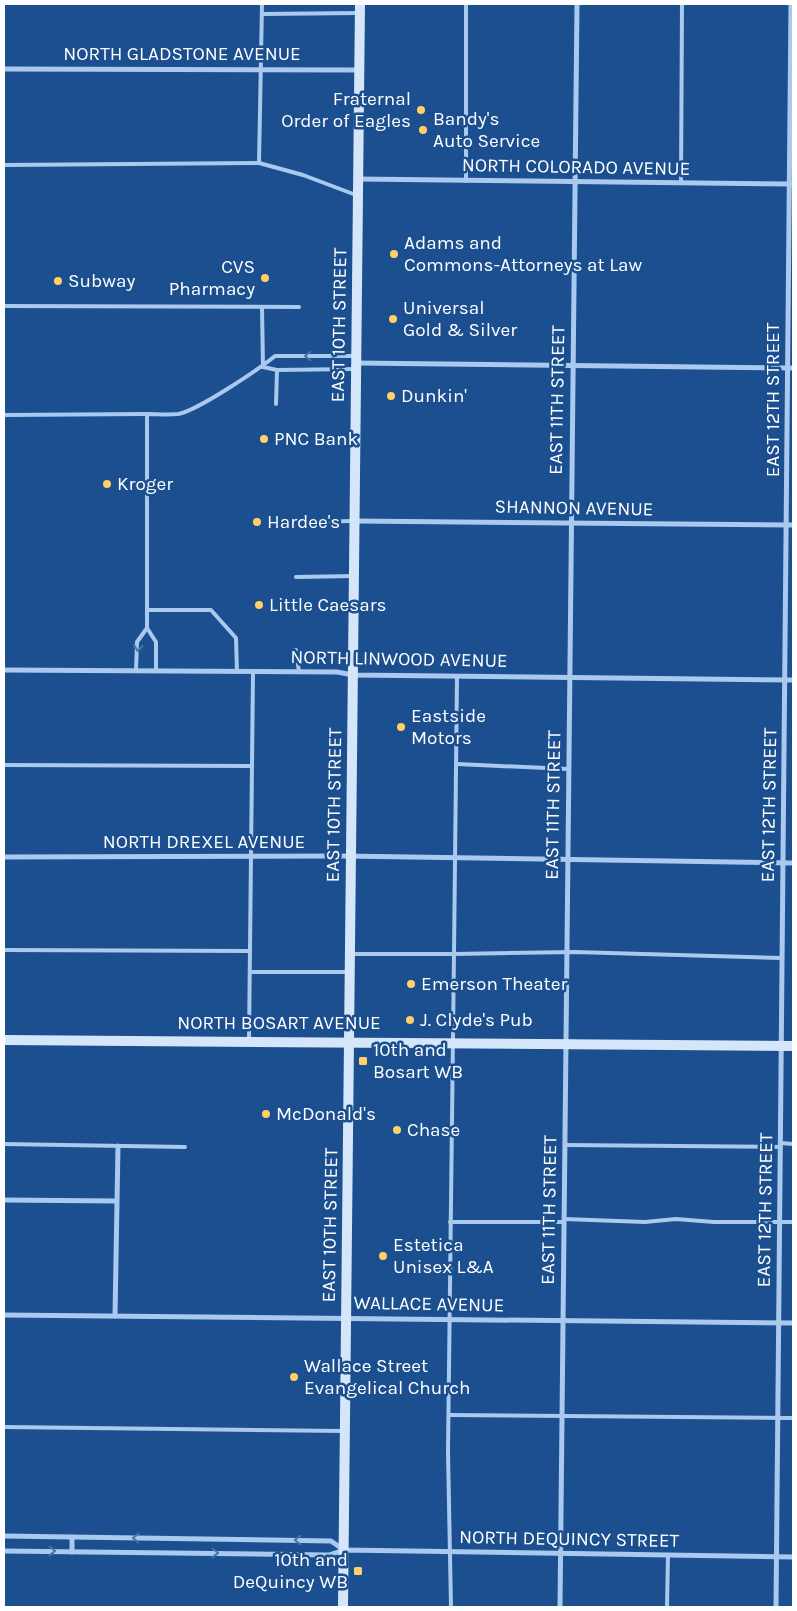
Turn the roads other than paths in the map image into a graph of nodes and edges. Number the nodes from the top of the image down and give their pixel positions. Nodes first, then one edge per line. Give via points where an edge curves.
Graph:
1 (262, 4) edge
2 (466, 4) edge
3 (577, 4) edge
4 (682, 4) edge
5 (791, 4) edge
6 (360, 8) edge
7 (262, 14) junction
8 (4, 69) edge
9 (261, 70) junction
10 (359, 70) junction
11 (792, 84) edge
12 (259, 164) junction
13 (4, 165) edge
14 (358, 179) junction
15 (466, 181) junction
16 (574, 182) junction
17 (681, 183) junction
18 (791, 184) edge
19 (358, 196) junction
20 (4, 306) edge
21 (262, 307) junction
22 (299, 307) dead end
23 (356, 363) junction
24 (263, 366) junction
25 (573, 366) junction
26 (791, 368) edge
27 (277, 370) junction
28 (276, 404) dead end
29 (147, 414) junction
30 (4, 415) edge
31 (355, 521) junction
32 (311, 522) dead end
33 (571, 523) junction
34 (786, 525) junction
35 (793, 525) edge
36 (354, 576) junction
37 (296, 577) dead end
38 (147, 610) junction
39 (147, 628) junction
40 (296, 650) dead end
41 (4, 670) edge
42 (136, 671) junction
43 (156, 671) junction
44 (237, 672) junction
45 (252, 672) junction
46 (299, 672) junction
47 (353, 675) junction
48 (457, 676) junction
49 (569, 678) junction
50 (785, 680) junction
51 (793, 680) edge
52 (457, 764) junction
53 (4, 765) edge
54 (252, 766) junction
55 (568, 768) junction
56 (251, 856) junction
57 (4, 857) edge
58 (351, 857) junction
59 (454, 858) junction
60 (567, 860) junction
61 (784, 863) junction
62 (793, 863) edge
63 (4, 950) edge
64 (250, 951) junction
65 (566, 953) junction
66 (350, 954) junction
67 (454, 954) junction
68 (782, 958) junction
69 (250, 972) junction
70 (350, 972) junction
71 (4, 1040) edge
72 (249, 1040) junction
73 (349, 1041) junction
74 (453, 1042) junction
75 (566, 1043) junction
76 (782, 1045) junction
77 (793, 1046) edge
78 (4, 1144) edge
79 (565, 1144) junction
80 (793, 1144) edge
81 (781, 1145) junction
82 (118, 1146) junction
83 (185, 1147) dead end
84 (4, 1200) edge
85 (116, 1201) junction
86 (564, 1220) junction
87 (450, 1222) junction
88 (780, 1222) junction
89 (793, 1222) edge
90 (4, 1315) edge
91 (115, 1316) junction
92 (346, 1318) junction
93 (450, 1319) junction
94 (563, 1320) junction
95 (779, 1323) junction
96 (793, 1323) edge
97 (449, 1415) junction
98 (562, 1416) junction
99 (778, 1418) junction
100 (793, 1418) edge
101 (4, 1427) edge
102 (345, 1431) junction
103 (4, 1536) edge
104 (72, 1537) junction
105 (344, 1550) junction
106 (4, 1551) edge
107 (72, 1552) junction
108 (449, 1552) junction
109 (560, 1554) junction
110 (668, 1555) junction
111 (776, 1557) junction
112 (793, 1557) edge
113 (343, 1607) edge
114 (451, 1607) edge
115 (560, 1607) edge
116 (668, 1607) edge
117 (776, 1607) edge

1 - 7 lane
2 - 15 lane
3 - 16 street, EAST 11TH STREET
4 - 17 lane
5 - 11 street, EAST 12TH STREET
6 - 7 lane
6 - 10 main road, EAST 10TH STREET
7 - 9 lane
8 - 9 street, NORTH GLADSTONE AVENUE
9 - 10 street, NORTH GLADSTONE AVENUE
9 - 12 lane
10 - 14 main road, EAST 10TH STREET
11 - 18 street, EAST 12TH STREET
12 - 13 lane
12 - 19 lane via 303,175
14 - 15 street, NORTH COLORADO AVENUE
14 - 19 main road, EAST 10TH STREET
15 - 16 street, NORTH COLORADO AVENUE
16 - 17 street, NORTH COLORADO AVENUE
16 - 25 street, EAST 11TH STREET
17 - 18 street, NORTH COLORADO AVENUE
18 - 26 street, EAST 12TH STREET
19 - 23 main road, EAST 10TH STREET
20 - 21 lane
21 - 22 lane
21 - 24 lane
23 -> 24 lane via 275,356
23 - 25 street
23 - 27 lane
23 - 31 main road, EAST 10TH STREET
24 - 27 lane
24 - 29 lane via 180,414
25 - 26 street
25 - 33 street, EAST 11TH STREET
26 - 34 street, EAST 12TH STREET
27 - 28 lane
29 - 30 lane
29 - 38 lane
31 - 32 lane
31 - 33 street, SHANNON AVENUE
31 - 36 main road, EAST 10TH STREET
33 - 34 street, SHANNON AVENUE
33 - 49 street, EAST 11TH STREET
34 - 35 street, SHANNON AVENUE
34 - 50 street, EAST 12TH STREET
36 - 37 lane
36 - 47 main road, EAST 10TH STREET
38 - 39 lane
38 - 44 lane via 211,610 236,638
39 -> 42 lane via 137,642
39 - 43 lane via 156,642
40 - 46 lane
41 - 42 street, NORTH LINWOOD AVENUE
42 - 43 street, NORTH LINWOOD AVENUE
43 - 44 street, NORTH LINWOOD AVENUE
44 - 45 street, NORTH LINWOOD AVENUE
45 - 46 street, NORTH LINWOOD AVENUE
45 - 54 lane
46 - 47 street, NORTH LINWOOD AVENUE
47 - 48 street, NORTH LINWOOD AVENUE
47 - 58 main road, EAST 10TH STREET
48 - 49 street, NORTH LINWOOD AVENUE
48 - 52 lane
49 - 50 street, NORTH LINWOOD AVENUE
49 - 55 street, EAST 11TH STREET
50 - 51 street, NORTH LINWOOD AVENUE
50 - 61 street, EAST 12TH STREET
52 - 55 lane
52 - 59 lane
53 - 54 lane
54 - 56 lane
55 - 60 street, EAST 11TH STREET
56 - 57 street, NORTH DREXEL AVENUE
56 - 58 street, NORTH DREXEL AVENUE
56 - 64 lane
58 - 59 street, NORTH DREXEL AVENUE
58 - 66 main road, EAST 10TH STREET
59 - 60 street, NORTH DREXEL AVENUE
59 - 67 lane
60 - 61 street, NORTH DREXEL AVENUE
60 - 65 street, EAST 11TH STREET
61 - 62 street, NORTH DREXEL AVENUE
61 - 68 street, EAST 12TH STREET
63 - 64 lane
64 - 69 lane
65 - 67 lane
65 - 68 lane
65 - 75 street, EAST 11TH STREET
66 - 67 lane
66 - 70 main road, EAST 10TH STREET
67 - 74 lane
68 - 76 street, EAST 12TH STREET
69 - 70 lane
69 - 72 lane
70 - 73 main road, EAST 10TH STREET
71 - 72 main road, NORTH BOSART AVENUE
72 - 73 main road, NORTH BOSART AVENUE
73 - 74 main road, NORTH BOSART AVENUE
73 - 92 main road, EAST 10TH STREET
74 - 75 main road, NORTH BOSART AVENUE
74 - 87 lane
75 - 76 main road, NORTH BOSART AVENUE
75 - 79 street, EAST 11TH STREET
76 - 77 main road, NORTH BOSART AVENUE
76 - 81 street, EAST 12TH STREET
78 - 82 lane
79 - 81 lane
79 - 86 street, EAST 11TH STREET
80 - 81 lane
81 - 88 street, EAST 12TH STREET
82 - 83 lane
82 - 85 street
84 - 85 street
85 - 91 street
86 - 87 lane
86 - 88 lane via 645,1222 676,1218 714,1222
86 - 94 street, EAST 11TH STREET
87 - 93 lane
88 - 89 lane
88 - 95 street, EAST 12TH STREET
90 - 91 street, WALLACE AVENUE
91 - 92 street, WALLACE AVENUE
92 - 93 street, WALLACE AVENUE
92 - 102 main road, EAST 10TH STREET
93 - 94 street, WALLACE AVENUE
93 - 97 lane
94 - 95 street, WALLACE AVENUE
94 - 98 street, EAST 11TH STREET
95 - 96 street, WALLACE AVENUE
95 - 99 street, EAST 12TH STREET
97 - 98 lane
97 - 108 lane
98 - 99 lane
98 - 109 street, EAST 11TH STREET
99 - 100 lane
99 - 111 street, EAST 12TH STREET
101 - 102 lane
102 - 105 main road, EAST 10TH STREET
103 - 104 street, NORTH DEQUINCY STREET
105 -> 104 street, NORTH DEQUINCY STREET via 331,1541
104 - 107 street
107 -> 105 street, NORTH DEQUINCY STREET via 329,1555
105 - 108 street, NORTH DEQUINCY STREET
105 - 113 main road, EAST 10TH STREET
106 -> 107 street, NORTH DEQUINCY STREET
108 - 109 street, NORTH DEQUINCY STREET
108 - 114 lane
109 - 110 street, NORTH DEQUINCY STREET
109 - 115 street, EAST 11TH STREET
110 - 111 street, NORTH DEQUINCY STREET
110 - 116 lane
111 - 112 street, NORTH DEQUINCY STREET
111 - 117 street, EAST 12TH STREET

